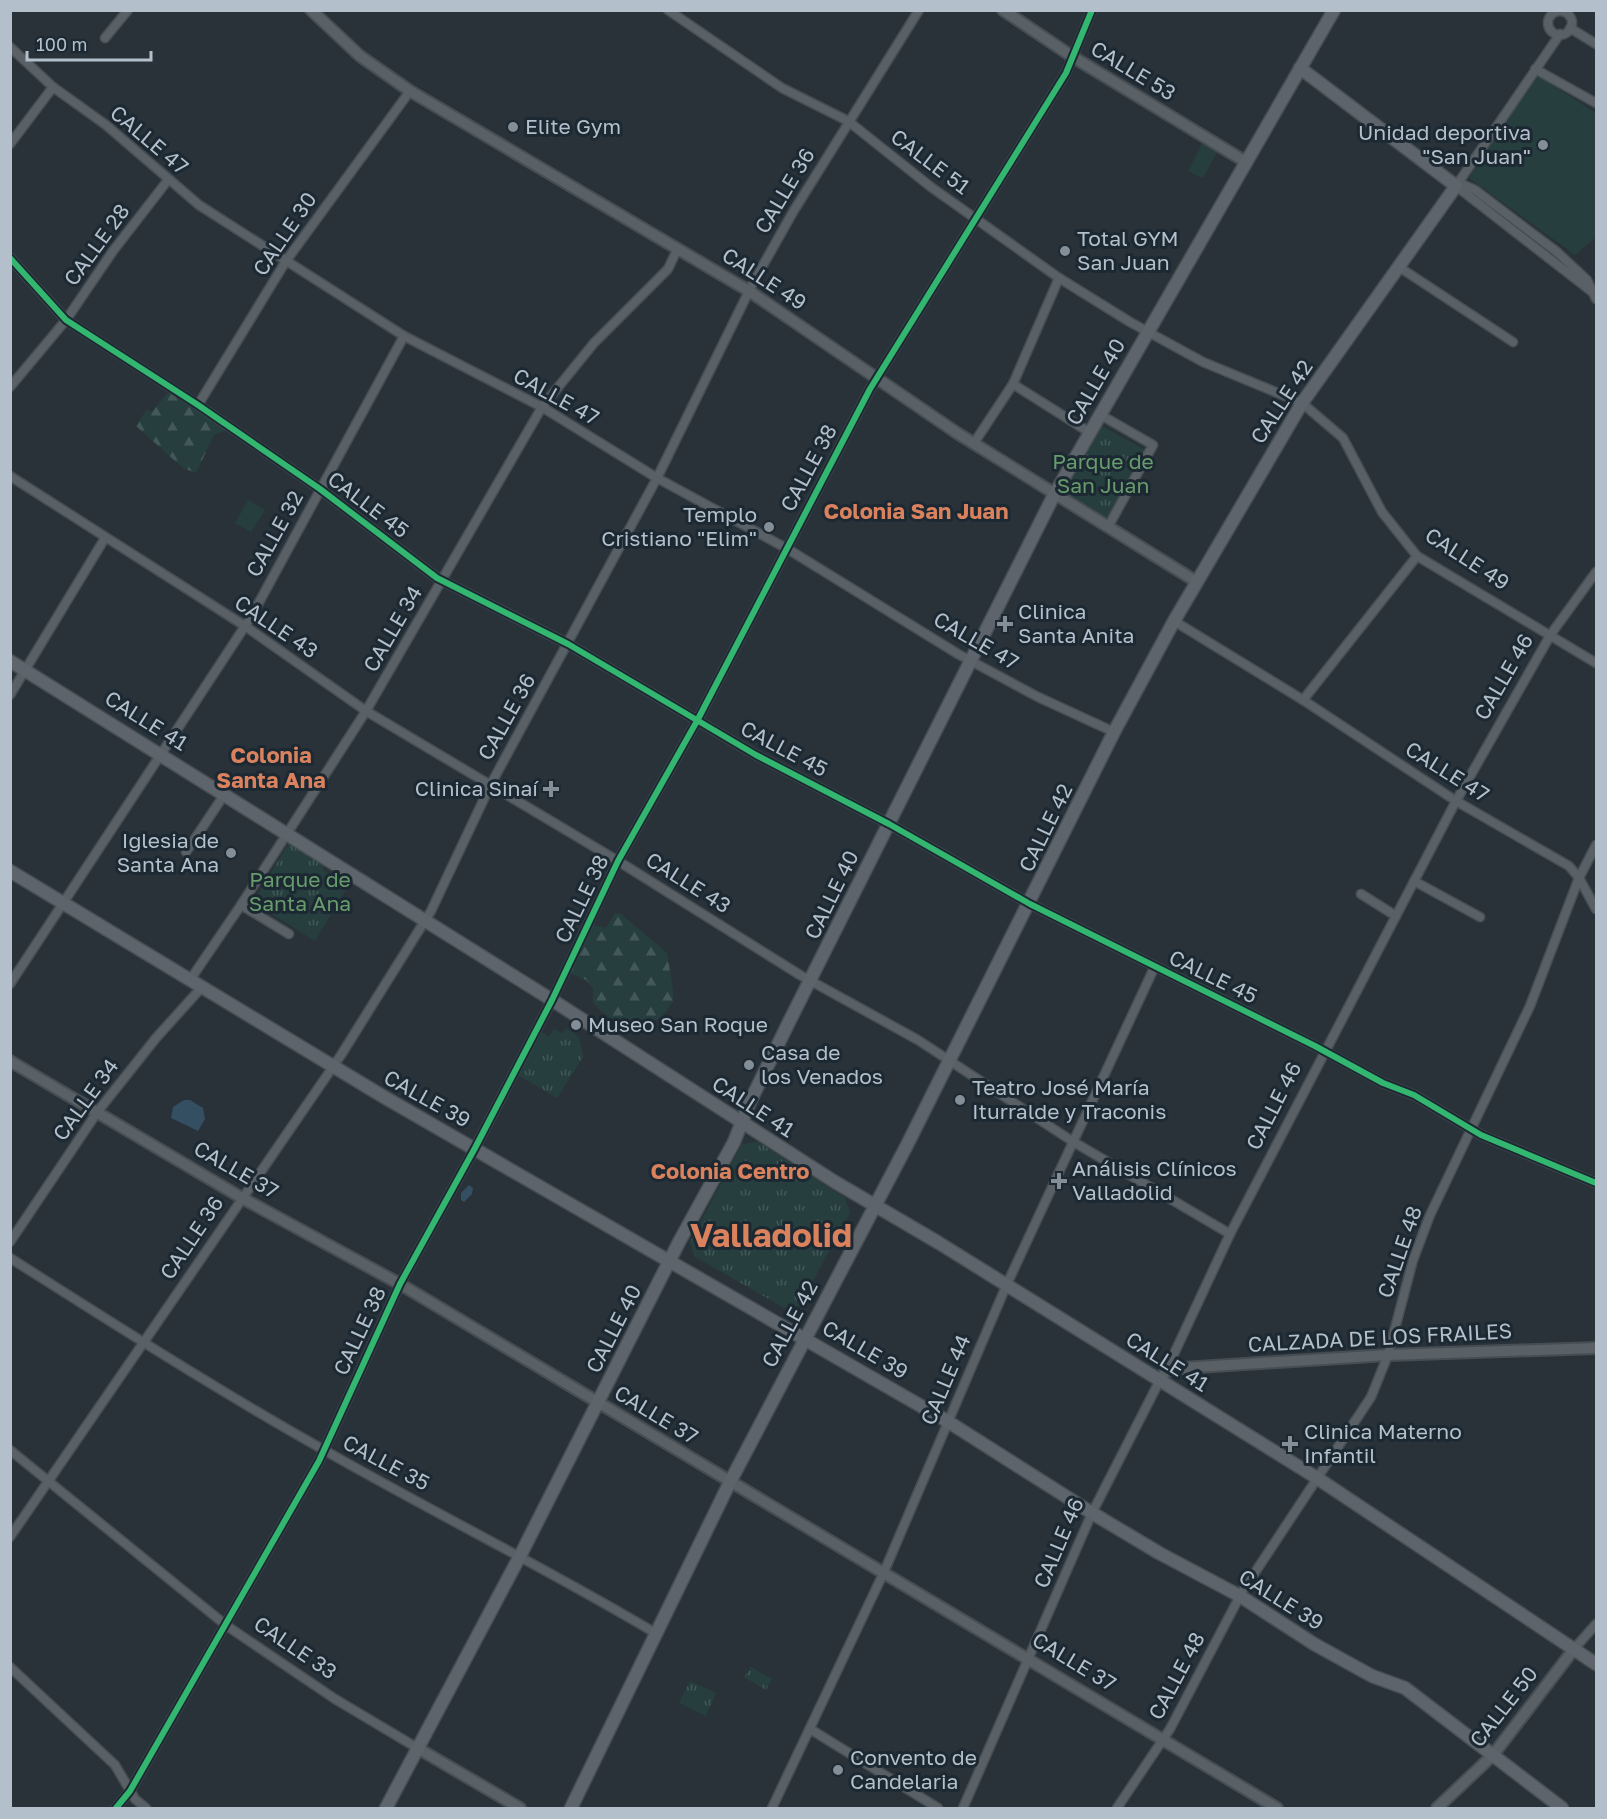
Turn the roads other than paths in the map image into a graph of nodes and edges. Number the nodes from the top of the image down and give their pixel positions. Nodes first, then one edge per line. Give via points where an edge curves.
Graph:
1 (128, 10) edge
2 (311, 10) edge
3 (668, 10) edge
4 (919, 10) edge
5 (1003, 10) edge
6 (1092, 10) edge
7 (1334, 10) edge
8 (1550, 12) edge
9 (1570, 28) junction
10 (1560, 34) junction
11 (105, 38) dead end
12 (1596, 45) edge
13 (10, 47) edge
14 (1073, 57) junction
15 (1300, 68) junction
16 (1535, 69) junction
17 (52, 87) junction
18 (410, 91) junction
19 (1596, 103) edge
20 (848, 122) junction
21 (10, 144) edge
22 (1245, 162) junction
23 (168, 180) junction
24 (1456, 186) junction
25 (978, 219) junction
26 (678, 248) junction
27 (10, 258) edge
28 (286, 261) junction
29 (1399, 267) junction
30 (1596, 273) edge
31 (1059, 278) junction
32 (1584, 282) junction
33 (749, 291) junction
34 (1596, 300) edge
35 (66, 320) junction
36 (1147, 333) junction
37 (404, 336) junction
38 (1513, 342) dead end
39 (877, 377) junction
40 (1013, 384) junction
41 (10, 387) edge
42 (1302, 403) junction
43 (198, 405) junction
44 (542, 407) junction
45 (1099, 414) junction
46 (1089, 432) junction
47 (974, 443) junction
48 (10, 476) edge
49 (657, 478) junction
50 (320, 489) junction
51 (1054, 495) junction
52 (1108, 527) junction
53 (105, 538) junction
54 (786, 548) junction
55 (1417, 556) junction
56 (1596, 572) edge
57 (442, 581) junction
58 (1197, 582) junction
59 (1174, 621) junction
60 (244, 626) junction
61 (1551, 634) junction
62 (568, 644) junction
63 (971, 660) junction
64 (10, 661) edge
65 (1596, 663) edge
66 (25, 669) junction
67 (10, 695) edge
68 (1303, 700) junction
69 (366, 711) junction
70 (697, 721) junction
71 (1114, 732) junction
72 (163, 755) junction
73 (491, 784) junction
74 (224, 795) junction
75 (1456, 801) junction
76 (889, 824) junction
77 (286, 835) junction
78 (1596, 845) edge
79 (186, 852) dead end
80 (618, 861) junction
81 (10, 871) edge
82 (1579, 878) junction
83 (1414, 881) junction
84 (1361, 894) dead end
85 (64, 903) junction
86 (1030, 904) junction
87 (242, 905) junction
88 (1596, 909) edge
89 (1396, 915) junction
90 (1480, 917) dead end
91 (425, 920) junction
92 (289, 934) dead end
93 (1155, 966) junction
94 (190, 980) junction
95 (812, 981) junction
96 (10, 984) edge
97 (202, 987) junction
98 (552, 1000) junction
99 (1325, 1051) junction
100 (951, 1060) junction
101 (10, 1061) edge
102 (333, 1067) junction
103 (98, 1111) junction
104 (742, 1122) junction
105 (1472, 1130) junction
106 (1072, 1141) junction
107 (476, 1148) junction
108 (1596, 1183) edge
109 (242, 1198) junction
110 (874, 1205) junction
111 (1230, 1234) junction
112 (10, 1242) edge
113 (10, 1258) edge
114 (670, 1261) junction
115 (400, 1284) junction
116 (1007, 1284) junction
117 (805, 1338) junction
118 (143, 1342) junction
119 (1596, 1348) edge
120 (1389, 1355) junction
121 (1163, 1375) junction
122 (598, 1403) junction
123 (948, 1420) junction
124 (10, 1450) edge
125 (323, 1450) junction
126 (1317, 1478) junction
127 (48, 1481) junction
128 (730, 1482) junction
129 (1092, 1513) junction
130 (10, 1537) edge
131 (520, 1556) junction
132 (884, 1572) junction
133 (1240, 1596) junction
134 (1596, 1624) edge
135 (227, 1626) junction
136 (657, 1634) junction
137 (1574, 1649) junction
138 (1030, 1659) junction
139 (1596, 1664) edge
140 (10, 1667) edge
141 (810, 1729) junction
142 (1164, 1739) junction
143 (419, 1749) junction
144 (1493, 1755) junction
145 (130, 1791) junction
146 (116, 1809) edge
147 (146, 1809) edge
148 (386, 1809) edge
149 (520, 1809) edge
150 (571, 1809) edge
151 (772, 1809) edge
152 (938, 1809) edge
153 (963, 1809) edge
154 (1117, 1809) edge
155 (1277, 1809) edge
156 (1437, 1809) edge
157 (1562, 1809) edge

1 - 11 street
2 - 18 street, CALLE 49 via 360,56
3 - 20 street, CALLE 51 via 782,88
4 - 20 street, CALLE 36
5 - 14 street, CALLE 53
6 - 14 street, CALLE 38
7 - 15 main road, CALLE 40
8 - 9 street via 1568,14
8 - 10 street via 1548,25
9 - 10 street
9 - 12 street
10 - 16 street, CALLE 42
13 - 17 street, CALLE 47
14 - 22 street, CALLE 53
14 - 25 street, CALLE 38
15 - 22 main road, CALLE 40
15 - 24 main road
16 - 19 street
16 - 24 street, CALLE 42
17 - 21 street
17 - 23 street, CALLE 47 via 106,125
18 - 26 street, CALLE 49
18 - 28 street, CALLE 30
20 - 25 street, CALLE 51
20 - 33 street, CALLE 36
22 - 36 main road, CALLE 40
23 - 28 street, CALLE 47 via 235,230
23 - 35 street, CALLE 28
24 - 29 main road, CALLE 42
24 - 32 street
25 - 31 street, CALLE 51
25 - 39 street, CALLE 38
26 - 33 street, CALLE 49
26 - 44 street, CALLE 34 via 668,269 594,343
27 - 35 street, CALLE 45
28 - 37 street, CALLE 47
28 - 43 street, CALLE 30
29 - 38 street
29 - 42 main road, CALLE 42
30 - 32 street
31 - 36 street, CALLE 51
31 - 40 street
32 - 34 street
33 - 39 street, CALLE 49
33 - 49 street, CALLE 36
35 - 41 street, CALLE 28
35 - 43 street, CALLE 45
36 - 42 street, CALLE 51 via 1203,362
36 - 45 main road, CALLE 40
37 - 44 street, CALLE 47
37 - 50 street, CALLE 32
39 - 47 street, CALLE 49
39 - 54 street, CALLE 38
40 - 46 street
40 - 47 street
42 - 55 street, CALLE 49 via 1343,438 1382,512
42 - 58 main road, CALLE 42
43 - 50 street, CALLE 45
44 - 49 street, CALLE 47
44 - 57 street, CALLE 34
45 - 46 main road, CALLE 40
45 - 52 street via 1153,445
46 - 51 main road, CALLE 40
47 - 51 street, CALLE 49
48 - 53 street, CALLE 43
49 - 54 street, CALLE 47
49 - 62 street, CALLE 36
50 - 57 street, CALLE 45
50 - 60 street, CALLE 32
51 - 52 street, CALLE 49
51 - 63 main road, CALLE 40
52 - 58 street, CALLE 49
53 - 60 street, CALLE 43
53 - 66 street
54 - 63 street, CALLE 47
54 - 70 street, CALLE 38
55 - 61 street, CALLE 49
55 - 68 street
56 - 61 street, CALLE 46
57 - 62 street, CALLE 45
57 - 69 street, CALLE 34
58 - 59 main road, CALLE 42
59 - 68 street, CALLE 47
59 - 71 main road, CALLE 42
60 - 69 street, CALLE 43
60 - 72 street, CALLE 32
61 - 65 street, CALLE 49
61 - 75 street, CALLE 46
62 - 70 street, CALLE 45
62 - 73 street, CALLE 36
63 - 71 street, CALLE 47
63 - 76 main road, CALLE 40
64 - 66 main road, CALLE 41
66 - 67 street
66 - 72 main road, CALLE 41
68 - 75 street, CALLE 47
69 - 73 street, CALLE 43
69 - 77 street, CALLE 34
70 - 76 street, CALLE 45
70 - 80 street, CALLE 38
71 - 86 main road, CALLE 42
72 - 74 main road, CALLE 41
72 - 85 street, CALLE 32
73 - 80 street, CALLE 43
73 - 91 street, CALLE 36
74 - 77 main road, CALLE 41
74 - 79 street
75 - 82 street, CALLE 47 via 1569,866
75 - 83 street, CALLE 46
76 - 86 street, CALLE 45
76 - 95 main road, CALLE 40
77 - 87 street, CALLE 34
77 - 91 main road, CALLE 41
78 - 82 street, CALLE 48
80 - 95 street, CALLE 43
80 - 98 street, CALLE 38
81 - 85 main road, CALLE 39
82 - 88 street, CALLE 47
82 - 105 street, CALLE 48 via 1530,1006
83 - 89 street, CALLE 46
83 - 90 street
84 - 89 street
85 - 94 main road, CALLE 39
85 - 96 street, CALLE 32
86 - 93 street, CALLE 45
86 - 100 main road, CALLE 42
87 - 92 street
87 - 94 street, CALLE 34
89 - 99 street, CALLE 46
91 - 98 main road, CALLE 41
91 - 102 street, CALLE 36
93 - 99 street, CALLE 45
93 - 106 street, CALLE 44
94 - 97 main road, CALLE 39
95 - 100 street, CALLE 43
95 - 104 main road, CALLE 40
97 - 102 main road, CALLE 39
97 - 103 street, CALLE 34
98 - 104 main road, CALLE 41
98 - 107 street, CALLE 38
99 - 105 street, CALLE 45 via 1414,1095
99 - 111 street, CALLE 46
100 - 106 street, CALLE 43
100 - 110 main road, CALLE 42
101 - 103 street, CALLE 37
102 - 107 main road, CALLE 39
102 - 109 street, CALLE 36
103 - 109 street, CALLE 37
103 - 112 street, CALLE 34
104 - 110 main road, CALLE 41
104 - 114 main road, CALLE 40
105 - 108 street, CALLE 45
105 - 120 street, CALLE 48 via 1430,1215 1413,1260
106 - 111 street, CALLE 43
106 - 116 street, CALLE 44
107 - 114 main road, CALLE 39
107 - 115 street, CALLE 38
109 - 115 street, CALLE 37
109 - 118 street, CALLE 36
110 - 116 main road, CALLE 41
110 - 117 main road, CALLE 42
111 - 121 street, CALLE 46
113 - 118 street, CALLE 35
114 - 117 main road, CALLE 39
114 - 122 main road, CALLE 40
115 - 122 street, CALLE 37
115 - 125 street, CALLE 38
116 - 121 main road, CALLE 41 via 1091,1339
116 - 123 street, CALLE 44
117 - 123 main road, CALLE 39
117 - 128 main road, CALLE 42
118 - 125 street, CALLE 35
118 - 127 street, CALLE 36
119 - 120 street, CALZADA DE LOS FRAILES
120 - 121 street, CALZADA DE LOS FRAILES
120 - 126 street, CALLE 48 via 1371,1397
121 - 126 main road, CALLE 41
121 - 129 street, CALLE 46
122 - 128 street, CALLE 37
122 - 131 main road, CALLE 40
123 - 129 main road, CALLE 39
123 - 132 street, CALLE 44
124 - 127 street, CALLE 33
125 - 131 street, CALLE 35
125 - 135 street, CALLE 38
126 - 133 street, CALLE 48
126 - 137 main road, CALLE 41
127 - 130 street, CALLE 36
127 - 135 street, CALLE 33
128 - 132 street, CALLE 37
128 - 136 main road, CALLE 42
129 - 133 main road, CALLE 39
129 - 138 street, CALLE 46
131 - 136 street, CALLE 35
131 - 143 main road, CALLE 40
132 - 138 street, CALLE 37
132 - 141 street, CALLE 44
133 - 142 street, CALLE 48
133 - 144 main road, CALLE 39 via 1314,1644 1372,1676 1405,1688
134 - 137 street, CALLE 50
135 - 143 street, CALLE 33 via 335,1699
135 - 145 street, CALLE 38
136 - 150 main road, CALLE 42
137 - 139 main road, CALLE 41
137 - 144 street, CALLE 50
138 - 142 street, CALLE 37
138 - 153 street, CALLE 46
140 - 145 street via 115,1765
141 - 151 street, CALLE 44
141 - 152 street
142 - 154 street, CALLE 48
142 - 155 street, CALLE 37
143 - 148 main road, CALLE 40
143 - 149 street, CALLE 33
144 - 156 street, CALLE 50
144 - 157 main road, CALLE 39
145 - 146 street, CALLE 38
145 - 147 street

